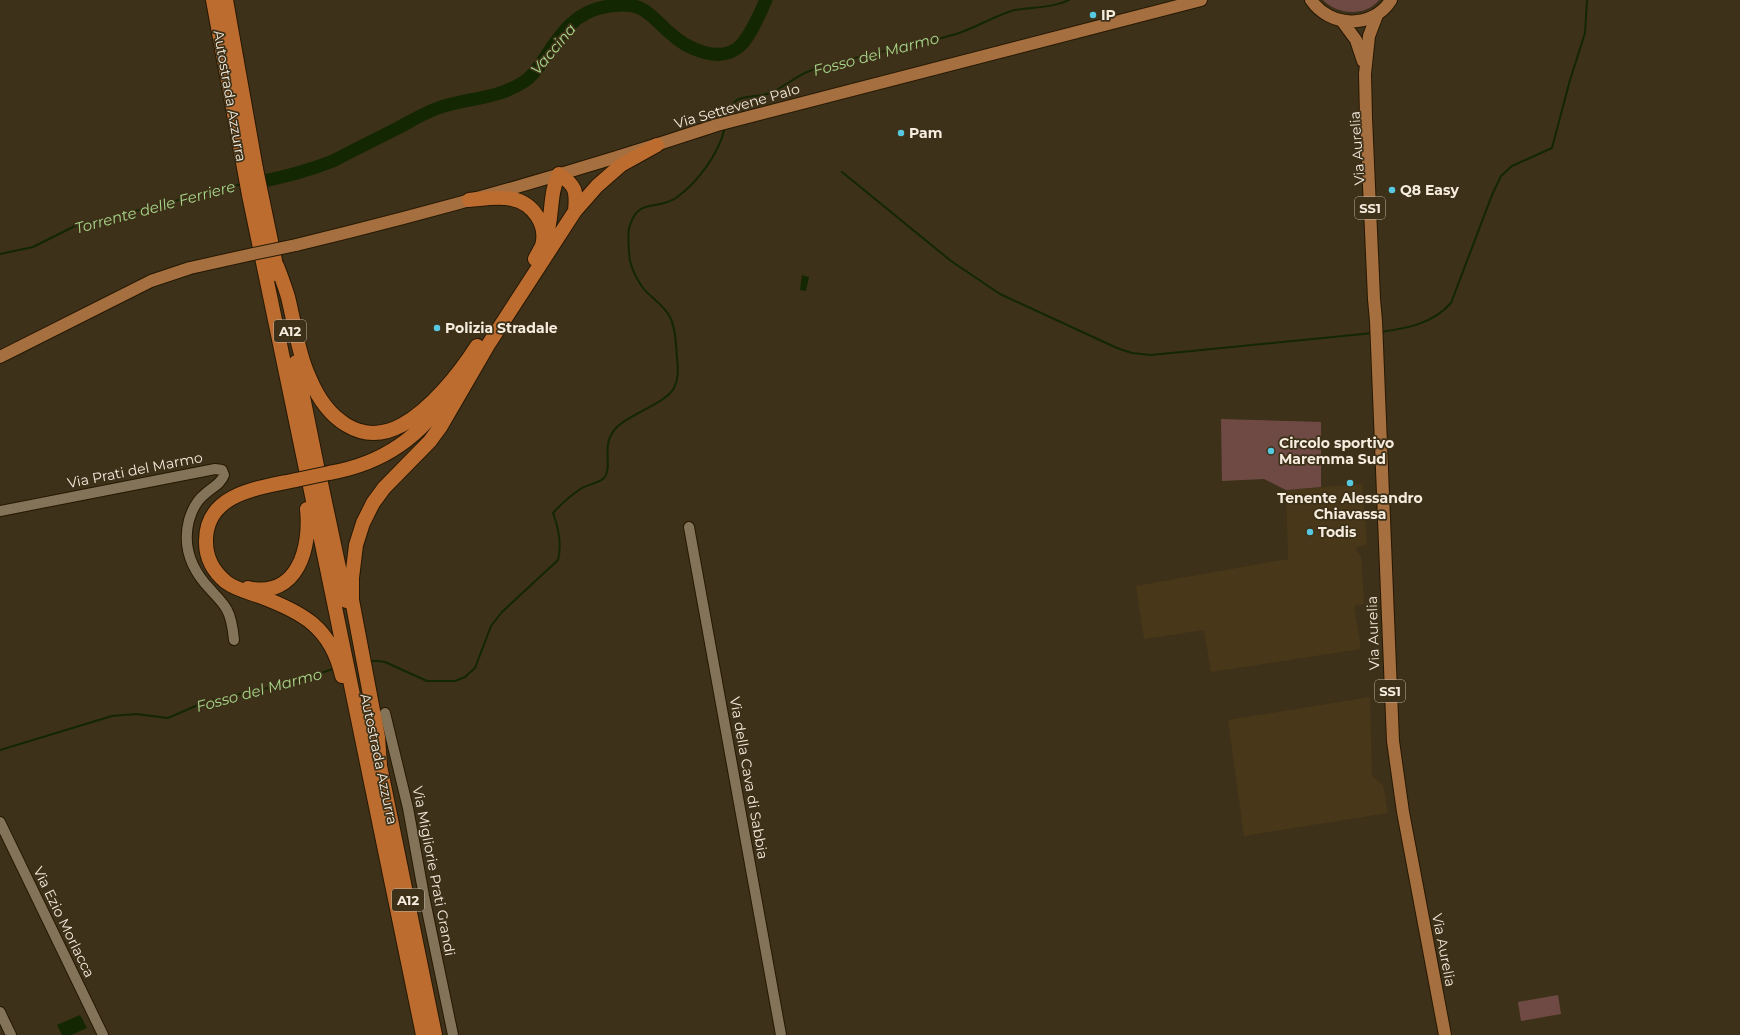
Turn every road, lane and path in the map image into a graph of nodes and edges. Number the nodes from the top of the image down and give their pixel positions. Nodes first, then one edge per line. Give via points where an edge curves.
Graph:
1 (213, 0) edge
2 (226, 0) edge
3 (1201, 0) edge
4 (1311, 0) edge
5 (1391, 0) edge
6 (1377, 15) junction
7 (1342, 21) junction
8 (1365, 74) junction
9 (657, 145) junction
10 (250, 171) junction
11 (559, 174) junction
12 (255, 193) junction
13 (469, 200) junction
14 (575, 211) junction
15 (542, 247) junction
16 (276, 266) junction
17 (0, 356) edge
18 (463, 367) junction
19 (463, 386) junction
20 (310, 479) junction
21 (0, 511) edge
22 (689, 527) dead end
23 (234, 640) dead end
24 (352, 665) junction
25 (385, 713) dead end
26 (374, 765) junction
27 (0, 822) edge
28 (0, 1012) edge
29 (11, 1035) edge
30 (103, 1035) edge
31 (423, 1035) edge
32 (435, 1035) edge
33 (453, 1035) edge
34 (781, 1035) edge
35 (1445, 1035) edge

1 - 10 highway, Autostrada Azzurra / A12
2 - 10 highway, Autostrada Azzurra / A12
3 - 9 main road, Via Settevene Palo via 717,125
4 - 7 main road, SS1 via 1328,16
5 - 6 main road, SS1
6 - 7 main road, SS1 via 1366,20
6 - 8 main road, Via Aurelia / SS1 via 1369,36
7 - 8 main road, Via Aurelia / SS1 via 1356,40
8 - 35 main road, Via Aurelia / SS1 via 1394,751
9 - 11 main road, Via Settevene Palo
9 - 14 highway via 621,165
10 - 12 highway, Autostrada Azzurra / A12
11 - 13 main road, Via Settevene Palo
11 - 14 highway via 576,192
11 - 15 highway via 554,187 549,228
12 - 16 highway, Autostrada Azzurra / A12
12 - 20 highway, Autostrada Azzurra / A12 via 277,350
13 - 15 highway via 506,198 526,204 541,224
13 - 17 main road, Via Settevene Palo, bridge via 356,231 190,268 151,281
14 - 19 highway
15 - 18 highway
16 - 18 highway via 286,292 301,357 310,379 325,406 348,426 360,432 372,433 402,425 428,404
16 - 20 highway, Autostrada Azzurra / A12
18 - 20 highway via 432,417 406,442 373,461
19 - 20 highway via 421,434 398,452 362,469
19 - 24 highway via 437,431 382,491 363,523 355,550 351,586
20 - 20 highway via 308,534 304,554 297,569 285,581 269,588 254,589 233,582 219,570 212,554 210,535 217,517 226,506 238,498 256,492
20 - 24 highway, Autostrada Azzurra / A12
20 - 24 highway via 246,491 227,500 215,512 209,524 206,536 207,551 215,570 229,584 282,605 308,619
21 - 23 street, Via Prati del Marmo via 215,469 222,470 222,480 201,497 192,512 187,546 188,556 196,572 228,612
22 - 34 street, Via della Cava di Sabbia
24 - 26 highway via 379,745
24 - 26 highway via 358,744
25 - 33 street, Via Migliorie Prati Grandi via 408,808
26 - 31 highway, Autostrada Azzurra / A12
26 - 32 highway, Autostrada Azzurra / A12
27 - 30 street, Via Ezio Morlacca
28 - 29 street

